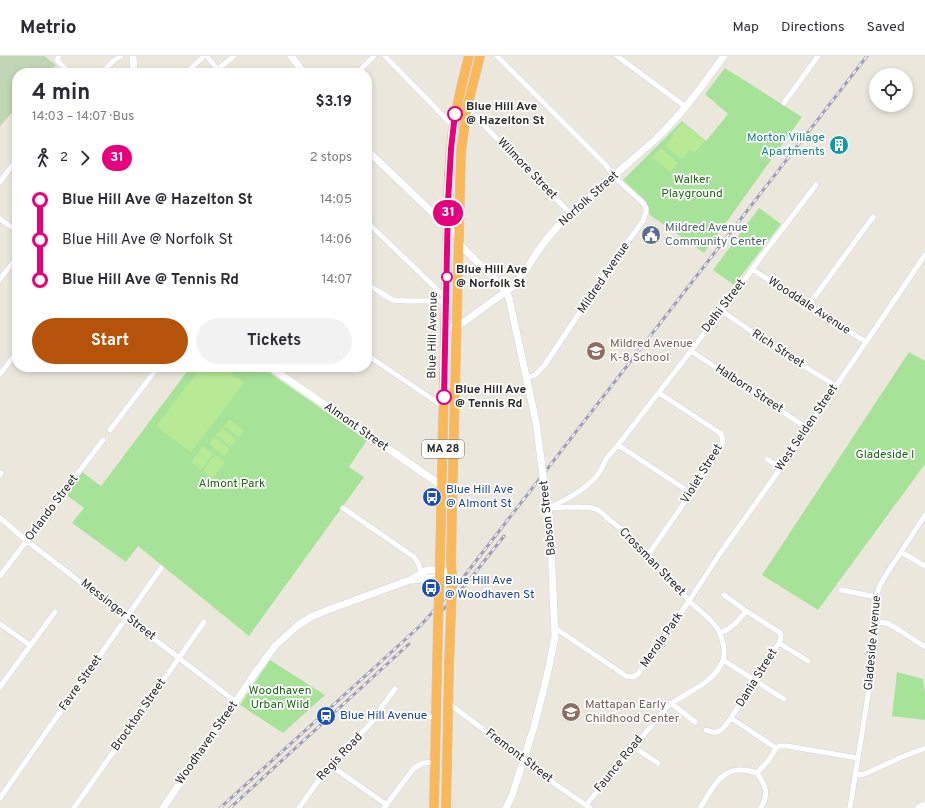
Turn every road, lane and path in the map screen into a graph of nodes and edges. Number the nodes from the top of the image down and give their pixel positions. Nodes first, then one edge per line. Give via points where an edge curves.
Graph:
1 (121, 56) edge
2 (133, 56) edge
3 (205, 56) edge
4 (234, 56) edge
5 (291, 56) edge
6 (374, 56) edge
7 (385, 56) edge
8 (469, 56) edge
9 (480, 56) edge
10 (497, 56) edge
11 (617, 56) edge
12 (724, 56) edge
13 (818, 56) edge
14 (58, 58) edge
15 (65, 68) edge
16 (107, 68) edge
17 (134, 68) edge
18 (192, 68) edge
19 (215, 68) edge
20 (222, 68) edge
21 (300, 68) edge
22 (362, 68) edge
23 (784, 103) dead end
24 (686, 107) junction
25 (468, 108) junction
26 (454, 126) junction
27 (372, 155) edge
28 (12, 166) edge
29 (613, 176) junction
30 (0, 182) edge
31 (816, 185) dead end
32 (570, 213) junction
33 (873, 216) dead end
34 (0, 219) edge
35 (12, 227) edge
36 (372, 227) edge
37 (447, 227) junction
38 (459, 241) junction
39 (925, 255) edge
40 (12, 263) edge
41 (752, 269) junction
42 (0, 279) edge
43 (372, 287) edge
44 (506, 292) junction
45 (446, 299) junction
46 (808, 306) junction
47 (722, 311) junction
48 (445, 327) junction
49 (457, 327) junction
50 (866, 342) junction
51 (691, 351) junction
52 (12, 358) edge
53 (372, 358) edge
54 (154, 372) edge
55 (277, 372) edge
56 (0, 374) edge
57 (526, 378) junction
58 (836, 386) junction
59 (659, 393) junction
60 (444, 406) junction
61 (807, 428) junction
62 (110, 430) dead end
63 (103, 440) dead end
64 (618, 445) junction
65 (767, 460) dead end
66 (780, 468) junction
67 (442, 486) junction
68 (691, 493) junction
69 (342, 508) dead end
70 (548, 508) junction
71 (925, 514) edge
72 (0, 518) edge
73 (27, 541) junction
74 (901, 552) junction
75 (648, 555) junction
76 (925, 566) edge
77 (161, 568) dead end
78 (439, 574) junction
79 (452, 575) junction
80 (0, 576) edge
81 (423, 576) junction
82 (841, 590) dead end
83 (724, 595) dead end
84 (876, 597) junction
85 (689, 601) junction
86 (746, 611) junction
87 (55, 612) dead end
88 (126, 618) junction
89 (204, 622) dead end
90 (876, 622) junction
91 (0, 624) edge
92 (555, 628) junction
93 (720, 633) junction
94 (779, 642) junction
95 (30, 646) junction
96 (925, 647) edge
97 (179, 658) junction
98 (723, 660) junction
99 (808, 661) dead end
100 (755, 679) junction
101 (0, 687) edge
102 (395, 689) dead end
103 (784, 699) dead end
104 (236, 702) junction
105 (448, 703) junction
106 (671, 703) junction
107 (377, 717) junction
108 (436, 717) junction
109 (731, 718) junction
110 (695, 722) dead end
111 (706, 730) dead end
112 (634, 747) junction
113 (776, 748) junction
114 (925, 748) edge
115 (858, 758) junction
116 (523, 760) junction
117 (435, 762) junction
118 (658, 763) dead end
119 (330, 765) junction
120 (757, 773) junction
121 (855, 774) junction
122 (0, 798) edge
123 (925, 805) edge
124 (385, 806) edge
125 (588, 807) edge
126 (74, 808) edge
127 (163, 808) edge
128 (299, 808) edge
129 (434, 808) edge
130 (446, 808) edge
131 (506, 808) edge
132 (700, 808) edge
133 (761, 808) edge
134 (850, 808) edge
135 (918, 808) edge

1 - 16 street
2 - 17 main road
3 - 18 street
3 - 19 street
4 - 20 street
5 - 21 main road
6 - 22 street
7 - 26 street
8 - 26 highway, Blue Hill Avenue / MA 28
9 - 25 highway, Blue Hill Avenue / MA 28
10 - 29 street, Mildred Avenue via 606,165
11 - 24 street
12 - 24 main road, Norfolk Street
13 - 23 street
14 - 15 street
24 - 29 main road, Norfolk Street
25 - 32 street, Wilmore Street
25 - 38 highway, Blue Hill Avenue / MA 28 via 461,152
26 - 37 highway, Blue Hill Avenue / MA 28
27 - 37 main road, Babson Street
28 - 30 street
29 - 32 main road, Norfolk Street
29 - 57 street, Mildred Avenue via 643,203 646,208 644,221 616,258 544,366
31 - 41 street, Delhi Street
32 - 44 main road, Norfolk Street via 546,240 519,280
33 - 46 street
34 - 35 street
36 - 45 street
37 - 38 main road, Babson Street
37 - 45 highway, Blue Hill Avenue / MA 28
38 - 44 main road, Babson Street
38 - 49 highway, Blue Hill Avenue / MA 28
39 - 50 street, West Selden Street
40 - 42 street
41 - 46 street, Wooddale Avenue
41 - 47 street, Delhi Street
43 - 45 street via 393,300
44 - 49 main road, Norfolk Street
44 - 57 main road, Babson Street via 515,320
45 - 48 highway, Blue Hill Avenue / MA 28
46 - 50 street, Wooddale Avenue
47 - 51 street, Delhi Street
47 - 58 street, Rich Street
48 - 49 main road
48 - 60 highway, Blue Hill Avenue / MA 28
49 - 79 highway, Blue Hill Avenue / MA 28
50 - 58 street, West Selden Street
51 - 59 street, Delhi Street
51 - 61 street, Halborn Street
52 - 56 street
53 - 60 street
54 - 62 street
55 - 67 main road, Almont Street
57 - 70 main road, Babson Street, bridge via 536,422
58 - 61 street, West Selden Street
59 - 64 street, Delhi Street
59 - 68 street, Violet Street via 720,433 723,438 722,444
60 - 67 highway, Blue Hill Avenue / MA 28
61 - 66 street, West Selden Street
63 - 73 street, Orlando Street
64 - 68 street
64 - 70 street, Delhi Street via 587,486
65 - 66 street
66 - 85 street, West Selden Street
67 - 78 highway, Blue Hill Avenue / MA 28
68 - 75 street, Violet Street
69 - 81 street via 414,557
70 - 75 street, Crossman Street via 597,510 625,532
70 - 92 main road, Babson Street
71 - 74 street, Gladeside Avenue
72 - 73 street, Messinger Street
73 - 80 street, Orlando Street
73 - 88 street, Messinger Street
74 - 76 street
74 - 84 street, Gladeside Avenue via 879,587
75 - 85 street, Crossman Street
77 - 88 street, Favre Street
78 - 79 main road, Woodhaven Street
78 - 81 main road, Woodhaven Street via 429,570
78 - 108 highway, Blue Hill Avenue / MA 28, bridge
79 - 105 highway, Blue Hill Avenue / MA 28, bridge
81 - 104 main road, Woodhaven Street via 325,611 297,626 276,646
82 - 84 street
83 - 86 street
84 - 90 street, Gladeside Avenue
85 - 92 street, Merola Park via 638,674 633,677 626,676
85 - 93 street
86 - 93 street via 735,625
86 - 94 street, Dania Street via 779,632
87 - 95 street
88 - 97 street, Messinger Street
88 - 122 street, Favre Street
89 - 97 street, Brockton Street
90 - 96 street via 899,630
90 - 115 street, Gladeside Avenue via 875,646
91 - 95 street
92 - 116 main road, Babson Street via 548,676
93 - 98 street
94 - 99 street
94 - 100 street, Dania Street
95 - 101 street
97 - 104 street, Messinger Street
97 - 126 street, Brockton Street
98 - 100 street
98 - 106 street, Faunce Road via 709,680
100 - 103 street
100 - 109 street, Dania Street
102 - 107 street, Regis Road
104 - 127 main road, Woodhaven Street
105 - 116 street, Fremont Street
105 - 130 highway, Blue Hill Avenue / MA 28
106 - 110 street
106 - 112 street, Faunce Road
107 - 108 street
107 - 119 street, Regis Road
108 - 117 highway, Blue Hill Avenue / MA 28
109 - 111 street, Dania Street via 718,732 711,733
109 - 113 street
112 - 118 street
112 - 125 street, Faunce Road
113 - 115 street via 787,746
113 - 120 street
114 - 121 street via 867,773
115 - 121 street, Gladeside Avenue
116 - 125 street, Fremont Street
116 - 131 main road, Babson Street
117 - 124 street via 416,766
117 - 129 highway, Blue Hill Avenue / MA 28
119 - 124 street
119 - 128 street, Regis Road
120 - 132 street via 745,770 727,773
120 - 133 street via 765,787 765,800
121 - 134 street, Gladeside Avenue
123 - 135 main road

